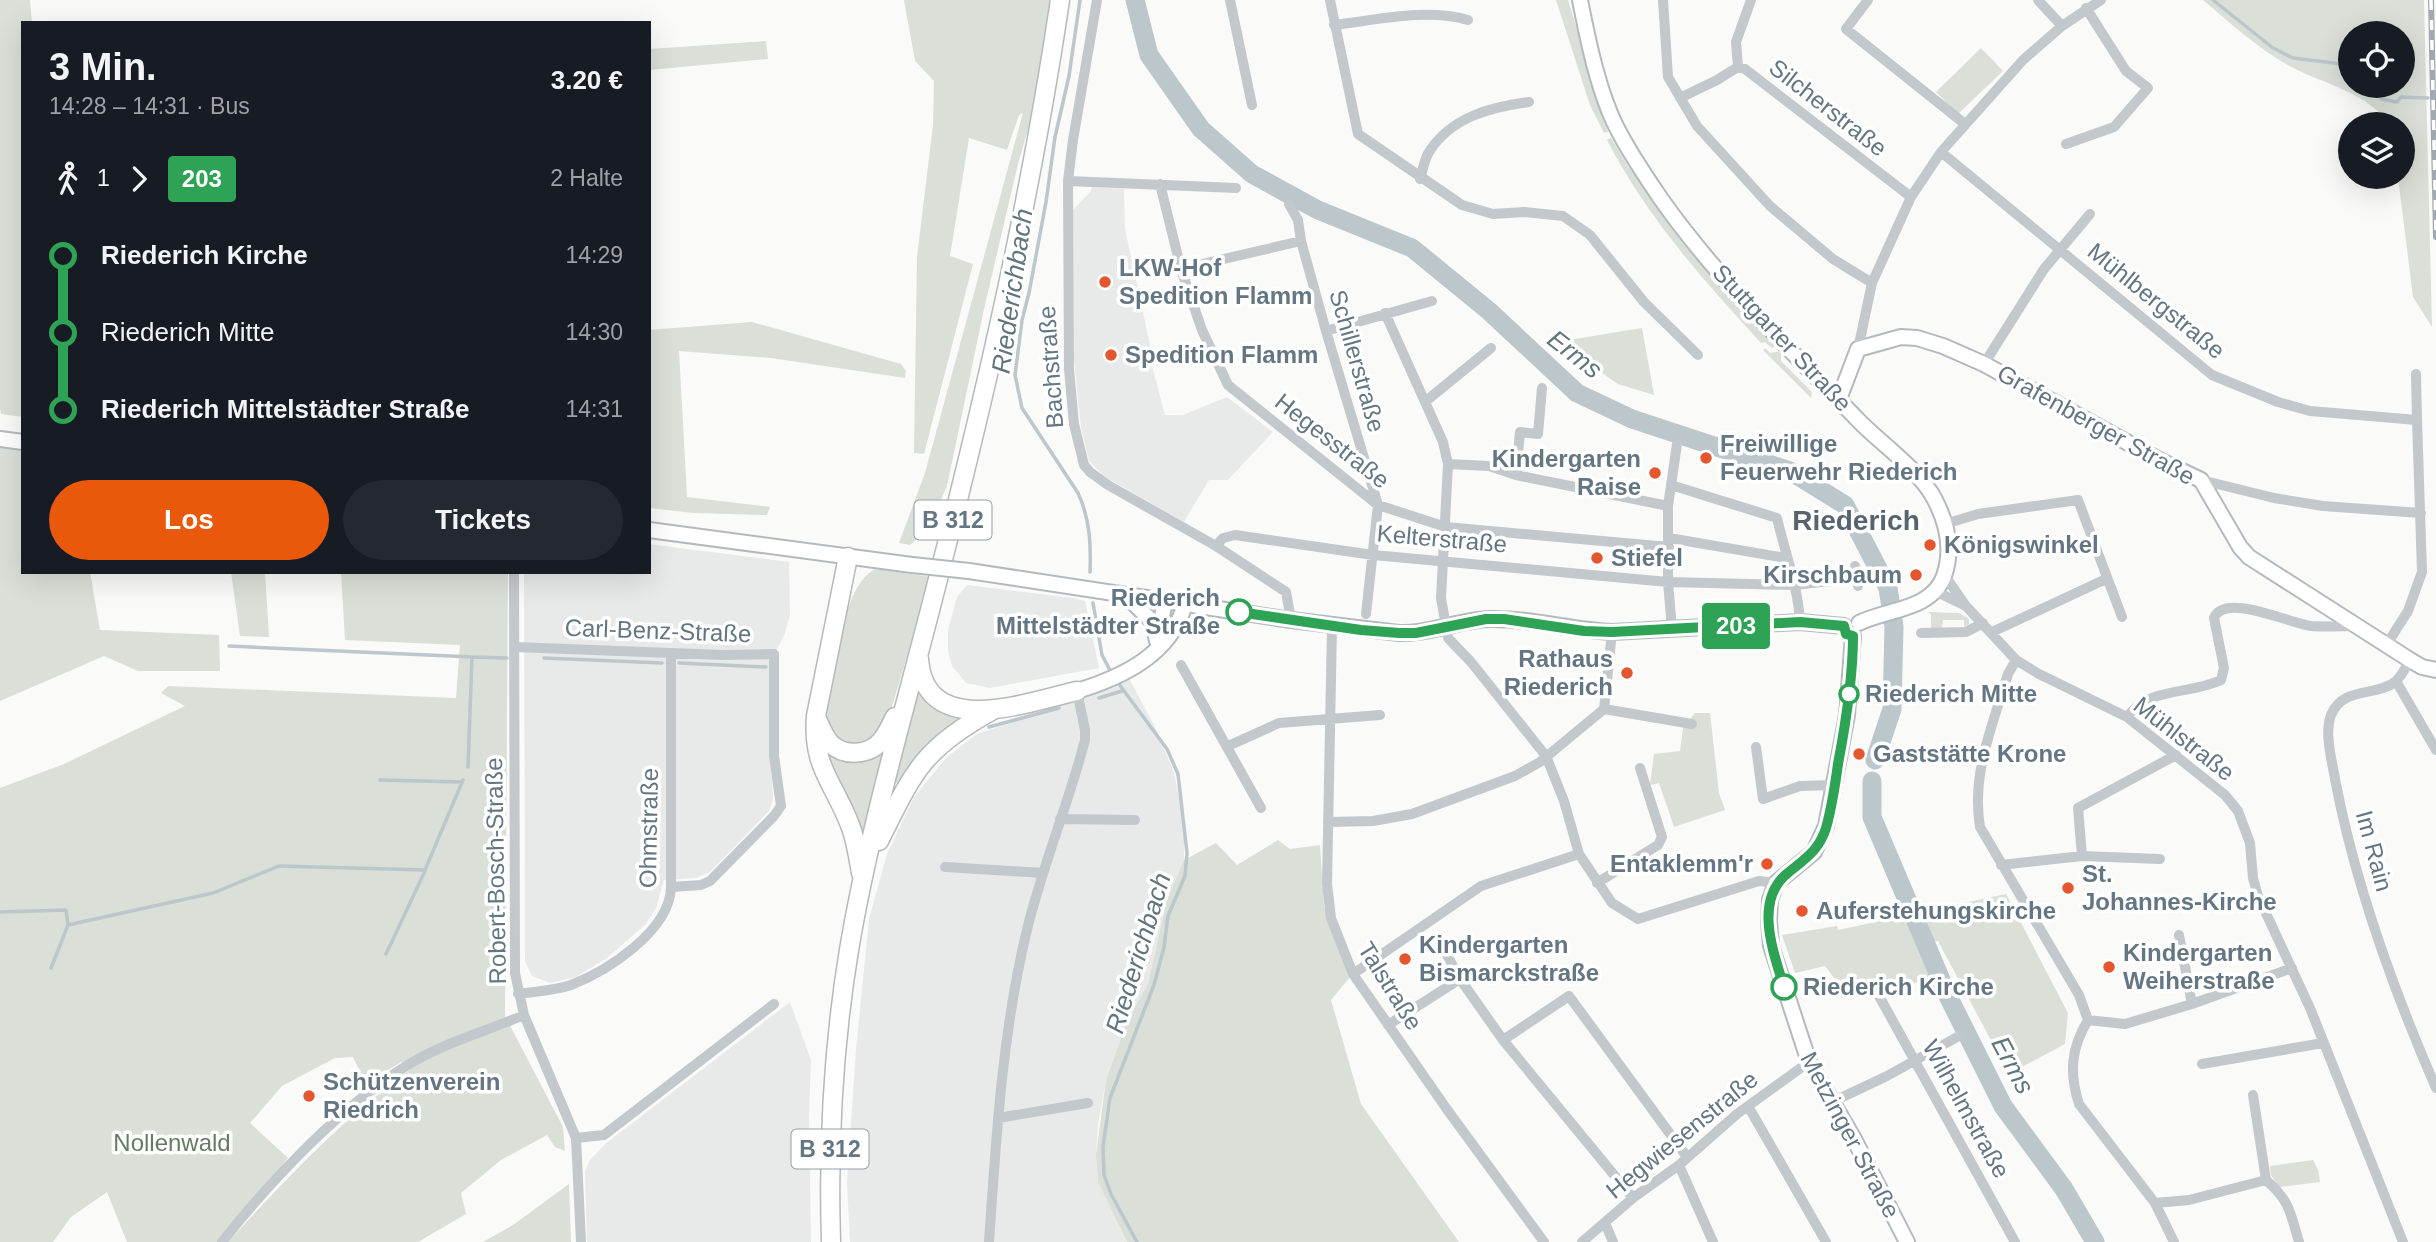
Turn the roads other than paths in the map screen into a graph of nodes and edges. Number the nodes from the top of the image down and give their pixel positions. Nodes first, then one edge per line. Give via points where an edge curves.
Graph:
1 (1060, 0) edge
2 (1097, 0) edge
3 (1230, 0) edge
4 (1330, 0) edge
5 (1580, 0) edge
6 (1663, 0) edge
7 (1751, 0) edge
8 (1868, 0) edge
9 (2038, 0) edge
10 (2101, 0) edge
11 (2086, 8) junction
12 (1468, 20) dead end
13 (1334, 24) junction
14 (2062, 26) junction
15 (1738, 67) junction
16 (1679, 98) junction
17 (1529, 102) dead end
18 (1252, 105) dead end
19 (1965, 124) junction
20 (2066, 144) dead end
21 (1941, 152) junction
22 (1420, 179) junction
23 (1068, 181) junction
24 (1160, 184) junction
25 (1236, 188) dead end
26 (1911, 197) junction
27 (1289, 204) dead end
28 (2090, 214) dead end
29 (1301, 241) junction
30 (2060, 251) junction
31 (1181, 269) junction
32 (1872, 283) junction
33 (1432, 300) dead end
34 (1385, 313) junction
35 (1326, 331) junction
36 (1491, 348) dead end
37 (1858, 349) junction
38 (1698, 355) dead end
39 (1984, 364) junction
40 (2416, 374) dead end
41 (1542, 388) dead end
42 (1839, 399) junction
43 (1426, 401) junction
44 (2417, 420) junction
45 (0, 439) edge
46 (21, 442) edge
47 (1677, 444) dead end
48 (1448, 464) junction
49 (1516, 475) junction
50 (2201, 480) junction
51 (1671, 485) junction
52 (1378, 505) junction
53 (1668, 506) junction
54 (2421, 513) junction
55 (1945, 524) junction
56 (1446, 527) junction
57 (651, 530) edge
58 (1669, 543) junction
59 (1216, 546) junction
60 (1373, 555) junction
61 (848, 557) junction
62 (1786, 558) junction
63 (1442, 560) junction
64 (1855, 566) dead end
65 (514, 574) edge
66 (2106, 579) junction
67 (1668, 582) junction
68 (1939, 584) junction
69 (1795, 585) junction
70 (1124, 594) junction
71 (1165, 601) junction
72 (1185, 604) junction
73 (1966, 606) junction
74 (1366, 614) dead end
75 (2122, 617) dead end
76 (1291, 620) junction
77 (1800, 622) junction
78 (1983, 623) junction
79 (1332, 626) junction
80 (2355, 626) junction
81 (1444, 627) junction
82 (1852, 628) junction
83 (1672, 629) junction
84 (1612, 632) junction
85 (1992, 632) junction
86 (1921, 633) dead end
87 (1157, 640) junction
88 (2386, 644) junction
89 (515, 648) junction
90 (919, 652) junction
91 (671, 654) junction
92 (1149, 656) junction
93 (2016, 660) junction
94 (2410, 660) junction
95 (1181, 666) dead end
96 (2436, 670) edge
97 (2396, 681) junction
98 (909, 690) junction
99 (1077, 691) junction
100 (1604, 709) junction
101 (993, 710) junction
102 (1380, 715) dead end
103 (816, 716) junction
104 (2127, 718) junction
105 (1331, 719) junction
106 (1692, 724) dead end
107 (1228, 746) junction
108 (1756, 747) dead end
109 (2436, 750) edge
110 (2176, 755) junction
111 (1546, 756) junction
112 (1640, 768) dead end
113 (1835, 786) junction
114 (1261, 808) dead end
115 (1060, 819) junction
116 (1135, 820) dead end
117 (1328, 822) junction
118 (1579, 855) junction
119 (2082, 856) junction
120 (2160, 859) dead end
121 (2001, 865) junction
122 (946, 867) dead end
123 (1043, 873) junction
124 (864, 875) junction
125 (1597, 883) junction
126 (1776, 883) junction
127 (671, 887) junction
128 (2179, 935) dead end
129 (1439, 940) dead end
130 (2292, 968) junction
131 (1353, 974) junction
132 (1460, 979) junction
133 (518, 995) junction
134 (1879, 996) dead end
135 (775, 1004) dead end
136 (2192, 1004) junction
137 (524, 1015) junction
138 (2088, 1020) junction
139 (1388, 1025) junction
140 (1959, 1035) dead end
141 (1503, 1040) junction
142 (2323, 1043) junction
143 (1916, 1061) junction
144 (1809, 1062) junction
145 (2202, 1064) dead end
146 (2436, 1088) edge
147 (2253, 1095) dead end
148 (1832, 1101) junction
149 (1088, 1103) dead end
150 (1748, 1105) junction
151 (998, 1118) junction
152 (576, 1138) junction
153 (1683, 1161) junction
154 (2266, 1180) junction
155 (1633, 1198) junction
156 (2155, 1203) junction
157 (1605, 1223) junction
158 (222, 1242) edge
159 (581, 1242) edge
160 (831, 1242) edge
161 (989, 1242) edge
162 (1544, 1242) edge
163 (1582, 1242) edge
164 (1613, 1242) edge
165 (1713, 1242) edge
166 (1826, 1242) edge
167 (1907, 1242) edge
168 (2015, 1242) edge
169 (2174, 1242) edge
170 (2299, 1242) edge
171 (2403, 1242) edge

1 - 90 highway, B 312 via 1011,274
2 - 23 street, Bachstraße
3 - 18 street
4 - 13 street
5 - 42 street, Stuttgarter Straße via 1597,71 1618,130 1640,167 1728,281
6 - 16 street via 1668,77
7 - 15 street via 1736,42
8 - 19 street via 1846,29
9 - 14 street
10 - 11 street
11 - 14 street
11 - 20 street via 2126,71 2148,88 2114,127
12 - 13 street via 1429,15
13 - 22 street via 1358,134
14 - 19 street via 2023,60
15 - 16 street, Silcherstraße
15 - 26 street, Silcherstraße
16 - 32 street via 1698,126 1770,206 1833,259
17 - 22 street via 1496,106 1455,125 1428,153
19 - 21 street
21 - 26 street
21 - 30 street, Mühlbergstraße
22 - 38 street via 1462,205 1493,214 1563,216 1590,235 1644,302
23 - 24 street
23 - 59 street, Bachstraße via 1069,369 1074,424 1084,465 1108,485
24 - 25 street
24 - 31 street, Hegesstraße
26 - 32 street
27 - 29 street, Schillerstraße via 1298,220
28 - 30 street
29 - 31 street
29 - 35 street, Schillerstraße
30 - 39 street
30 - 44 street, Mühlbergstraße via 2223,380 2310,411
31 - 52 street, Hegesstraße via 1228,385
32 - 37 street
33 - 34 street
34 - 35 street
34 - 43 street
35 - 52 street, Schillerstraße
36 - 43 street
37 - 39 street, Grafenberger Straße via 1901,337 1917,338
37 - 42 street
39 - 50 street, Grafenberger Straße
40 - 44 street
41 - 49 street via 1538,434 1520,432
42 - 55 street, Stuttgarter Straße via 1925,486
43 - 48 street
44 - 54 street
45 - 46 street
47 - 51 street
48 - 49 street via 1489,466
48 - 56 street
49 - 53 street
50 - 54 street via 2323,506
50 - 80 street, Grafenberger Straße via 2249,557
51 - 53 street
51 - 62 street via 1777,518
52 - 56 street, Hegesstraße
52 - 60 street, Schillerstraße
53 - 58 street
54 - 88 street via 2422,572 2408,611
55 - 66 street via 1978,514 2078,500
55 - 68 street, Stuttgarter Straße via 1947,561
56 - 58 street, Hegesstraße
56 - 63 street
57 - 61 street
58 - 62 street, Hegesstraße
58 - 67 street
59 - 60 street, Kelterstraße via 1235,535
59 - 76 street, Bachstraße via 1286,592
60 - 63 street, Kelterstraße
60 - 74 street, Schillerstraße
61 - 70 street, bridge
61 - 103 highway
62 - 69 street
63 - 67 street, Kelterstraße
63 - 81 street
64 - 69 street, Kelterstraße via 1857,582
65 - 89 street, Robert-Bosch-Straße
66 - 75 street
66 - 85 street
67 - 69 street, Kelterstraße
67 - 83 street
68 - 73 street, Mühlstraße
68 - 73 street, Mühlstraße via 1956,590
68 - 82 street via 1918,603 1873,616
69 - 77 street
70 - 71 street
70 - 87 street via 1149,615
71 - 72 street
71 - 87 street
72 - 76 street
72 - 92 street via 1172,634
73 - 78 street, Mühlstraße
76 - 79 street
77 - 82 street
77 - 83 street
78 - 85 street, Mühlstraße
78 - 86 street via 1966,632
79 - 81 street via 1416,633
79 - 105 street, Talstraße
80 - 88 street, Grafenberger Straße
80 - 104 street via 2310,626 2241,608 2222,608 2214,618 2224,668 2221,680 2153,698
81 - 84 street via 1504,619
81 - 111 street via 1448,638
82 - 113 street via 1847,715
83 - 84 street
84 - 100 street
85 - 93 street, Mühlstraße
87 - 92 street
88 - 94 street, Grafenberger Straße
89 - 91 street, Carl-Benz-Straße
89 - 133 street, Robert-Bosch-Straße via 514,939
90 - 98 highway, B 312
90 - 101 highway via 921,673 935,698 948,707
91 - 127 street, Ohmstraße
91 - 127 street, Carl-Benz-Straße via 774,654 774,756 781,806 710,881
92 - 99 street via 1104,682
93 - 104 street, Mühlstraße
93 - 121 street via 1978,782 1980,827
94 - 96 street, Grafenberger Straße
94 - 97 street
95 - 107 street
97 - 109 street
97 - 146 street, Im Rain via 2340,703 2330,717 2329,739 2363,894
98 - 103 highway via 883,740 862,752 840,750 830,743
98 - 124 highway, B 312
99 - 101 highway
99 - 115 street via 1084,740
100 - 106 street
100 - 111 street
101 - 124 highway via 942,741 918,766
102 - 105 street
103 - 124 highway via 817,753 850,825
104 - 110 street, Mühlstraße
105 - 107 street via 1279,723
105 - 117 street, Talstraße
107 - 114 street
108 - 113 street via 1763,799 1800,786
110 - 119 street via 2078,808
110 - 130 street, Mühlstraße via 2238,811 2250,843 2258,896
111 - 117 street via 1515,776 1412,814
111 - 118 street
112 - 125 street via 1661,837 1658,845
113 - 126 street via 1819,846
115 - 116 street
115 - 123 street
117 - 131 street, Talstraße via 1330,910
118 - 125 street
118 - 131 street via 1481,886
119 - 120 street
119 - 121 street
121 - 138 street via 2079,995
122 - 123 street
123 - 151 street via 1021,957
124 - 160 highway, B 312 via 836,1057
125 - 126 street via 1612,902 1638,919 1759,881
126 - 144 street, Metzinger Straße via 1769,902 1772,946
127 - 133 street, Ohmstraße via 653,928 617,961 569,986
128 - 136 street
129 - 132 street
130 - 136 street
130 - 142 street, Mühlstraße
131 - 139 street, Talstraße
132 - 139 street
132 - 141 street
133 - 137 street, Robert-Bosch-Straße
134 - 143 street, Wilhelmstraße
135 - 152 street via 604,1135
136 - 138 street via 2125,1024
137 - 152 street, Robert-Bosch-Straße
137 - 158 street via 413,1062 366,1093 308,1147
138 - 156 street via 2074,1048 2073,1087 2079,1104
139 - 162 street, Talstraße
140 - 143 street
141 - 153 street via 1569,996
141 - 155 street
142 - 145 street
142 - 171 street, Mühlstraße
143 - 148 street
143 - 168 street, Wilhelmstraße
144 - 148 street, Metzinger Straße
144 - 150 street, Hegwiesenstraße
147 - 154 street
148 - 167 street, Metzinger Straße
149 - 151 street
150 - 153 street, Hegwiesenstraße
150 - 166 street
151 - 161 street
152 - 159 street, Robert-Bosch-Straße
153 - 155 street, Hegwiesenstraße
153 - 165 street
154 - 156 street via 2189,1200
154 - 170 street via 2288,1203
155 - 157 street, Hegwiesenstraße
156 - 169 street
157 - 163 street, Hegwiesenstraße
157 - 164 street

